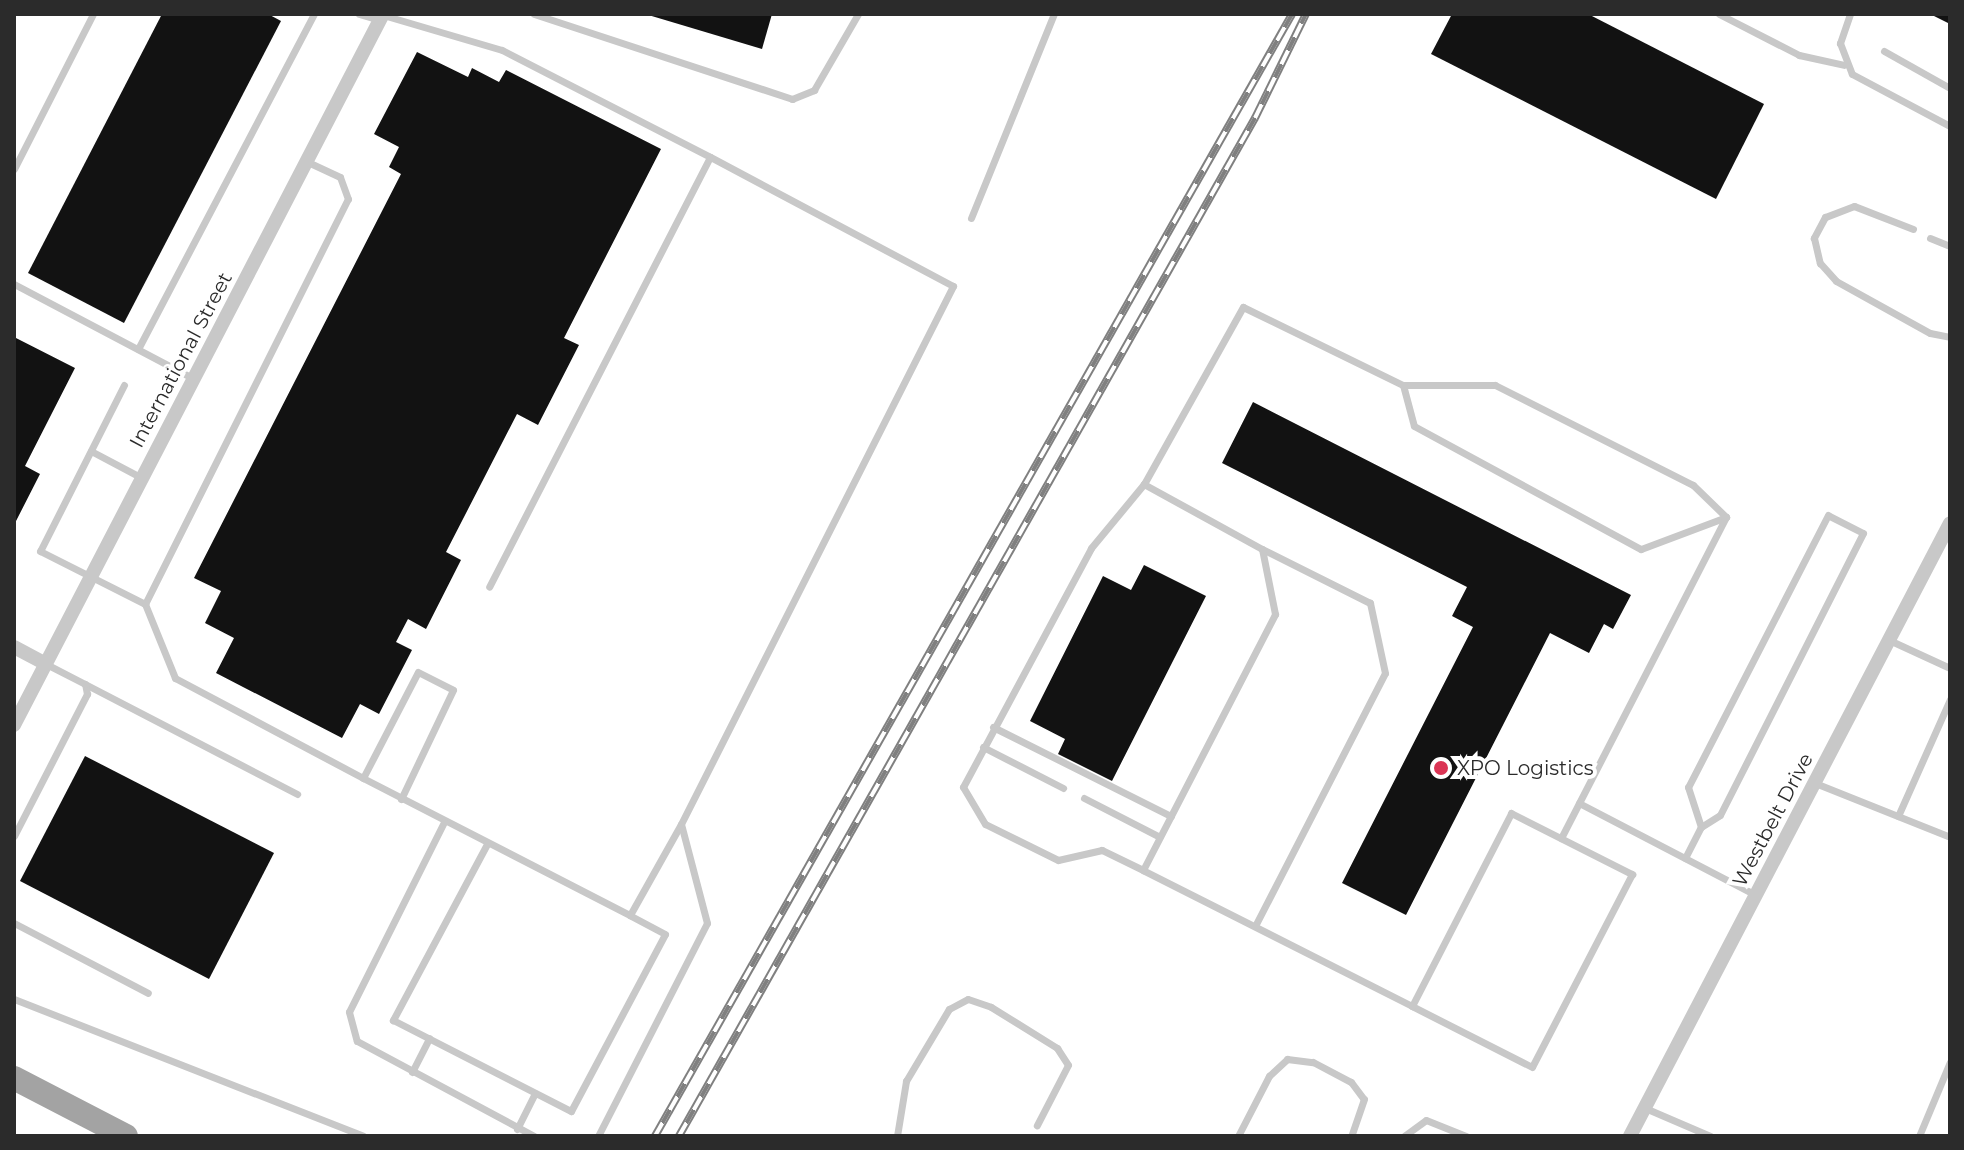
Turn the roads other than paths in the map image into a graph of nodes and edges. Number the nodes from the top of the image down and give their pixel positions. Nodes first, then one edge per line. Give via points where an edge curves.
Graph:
1 (93, 14) edge
2 (314, 14) edge
3 (359, 14) edge
4 (534, 14) edge
5 (858, 14) edge
6 (1054, 14) edge
7 (1719, 14) edge
8 (1850, 14) edge
9 (382, 16) edge
10 (1884, 51) dead end
11 (1844, 65) junction
12 (1950, 88) edge
13 (1950, 126) edge
14 (710, 157) junction
15 (308, 162) junction
16 (14, 169) edge
17 (971, 218) dead end
18 (1913, 229) dead end
19 (1930, 238) dead end
20 (1950, 246) edge
21 (14, 284) edge
22 (1950, 337) edge
23 (138, 349) junction
24 (194, 379) junction
25 (124, 385) dead end
26 (1403, 385) junction
27 (91, 451) junction
28 (142, 478) junction
29 (1144, 484) junction
30 (1726, 517) junction
31 (1950, 523) edge
32 (1262, 549) junction
33 (91, 579) junction
34 (489, 587) dead end
35 (145, 604) junction
36 (1889, 640) junction
37 (14, 647) edge
38 (46, 664) junction
39 (1950, 668) edge
40 (85, 684) junction
41 (1950, 699) edge
42 (14, 725) edge
43 (993, 727) junction
44 (983, 747) junction
45 (363, 778) junction
46 (1815, 783) junction
47 (1063, 788) dead end
48 (297, 794) dead end
49 (1084, 798) dead end
50 (401, 799) junction
51 (1579, 803) junction
52 (1171, 816) junction
53 (1898, 816) junction
54 (444, 822) junction
55 (681, 824) junction
56 (1701, 827) junction
57 (14, 836) edge
58 (1160, 837) junction
59 (1950, 837) edge
60 (1561, 838) junction
61 (487, 844) junction
62 (1685, 858) junction
63 (1143, 870) junction
64 (1756, 895) junction
65 (630, 915) junction
66 (14, 923) edge
67 (1255, 926) junction
68 (148, 993) dead end
69 (14, 999) edge
70 (1412, 1006) junction
71 (429, 1038) junction
72 (1950, 1062) edge
73 (412, 1072) junction
74 (14, 1078) edge
75 (535, 1093) junction
76 (1645, 1108) junction
77 (1037, 1125) dead end
78 (517, 1129) junction
79 (126, 1136) edge
80 (363, 1136) edge
81 (534, 1136) edge
82 (598, 1136) edge
83 (897, 1136) edge
84 (1238, 1136) edge
85 (1351, 1136) edge
86 (1404, 1136) edge
87 (1466, 1136) edge
88 (1630, 1136) edge
89 (1710, 1136) edge
90 (1919, 1136) edge

1 - 16 lane
2 - 23 lane
3 - 9 lane
4 - 5 lane via 792,99 814,90
6 - 17 lane
7 - 11 lane via 1799,55
8 - 11 lane via 1840,43
9 - 14 lane via 502,50
9 - 15 street, International Street
10 - 12 lane
11 - 13 lane
14 - 34 lane
14 - 55 lane via 953,286
15 - 24 street, International Street
15 - 35 lane via 340,177 348,199
18 - 22 lane via 1854,206 1825,217 1814,238 1820,263 1836,281 1930,333
19 - 20 lane
21 - 23 lane
23 - 24 lane
24 - 28 street, International Street
25 - 27 lane
26 - 29 lane via 1243,307
26 - 30 lane via 1495,385 1693,485
26 - 30 lane via 1414,426 1641,549
27 - 28 lane
27 - 33 lane via 40,551
28 - 33 street, International Street
29 - 32 lane
29 - 43 lane via 1091,548
30 - 51 lane
31 - 36 street, Westbelt Drive
32 - 52 lane via 1275,614
32 - 67 lane via 1370,603 1385,673
33 - 35 lane
33 - 38 street, International Street
35 - 45 lane via 175,678
36 - 39 lane
36 - 46 street, Westbelt Drive
37 - 38 street
38 - 40 lane
38 - 42 street, International Street
40 - 48 lane
40 - 57 lane via 87,694
41 - 53 lane
43 - 44 lane
43 - 52 lane
44 - 47 lane
44 - 63 lane via 963,787 985,824 1058,860 1102,850
45 - 50 lane
45 - 50 lane via 418,672 453,690
46 - 53 lane
46 - 64 street, Westbelt Drive
49 - 58 lane
50 - 54 lane
51 - 60 lane
51 - 62 lane
52 - 58 lane
53 - 59 lane
54 - 61 lane
54 - 73 lane via 349,1012 357,1041
55 - 65 lane
55 - 82 lane via 707,923
56 - 56 lane via 1720,815 1863,533 1828,515 1688,787
56 - 62 lane
58 - 63 lane
60 - 70 lane via 1511,813
60 - 70 lane via 1632,874 1532,1067
61 - 65 lane
61 - 71 lane via 393,1020
62 - 64 lane
63 - 67 lane
64 - 76 street, Westbelt Drive
65 - 75 lane via 665,934 571,1111
66 - 68 lane
67 - 70 lane
69 - 80 lane
71 - 73 lane
71 - 75 lane
72 - 90 lane
73 - 78 lane
74 - 79 main road
75 - 78 lane
76 - 88 street, Westbelt Drive
76 - 89 lane
77 - 83 lane via 1068,1065 1057,1048 991,1007 968,999 949,1009 906,1081
78 - 81 lane
84 - 85 lane via 1269,1076 1287,1059 1313,1062 1351,1082 1364,1099
86 - 87 lane via 1426,1120

